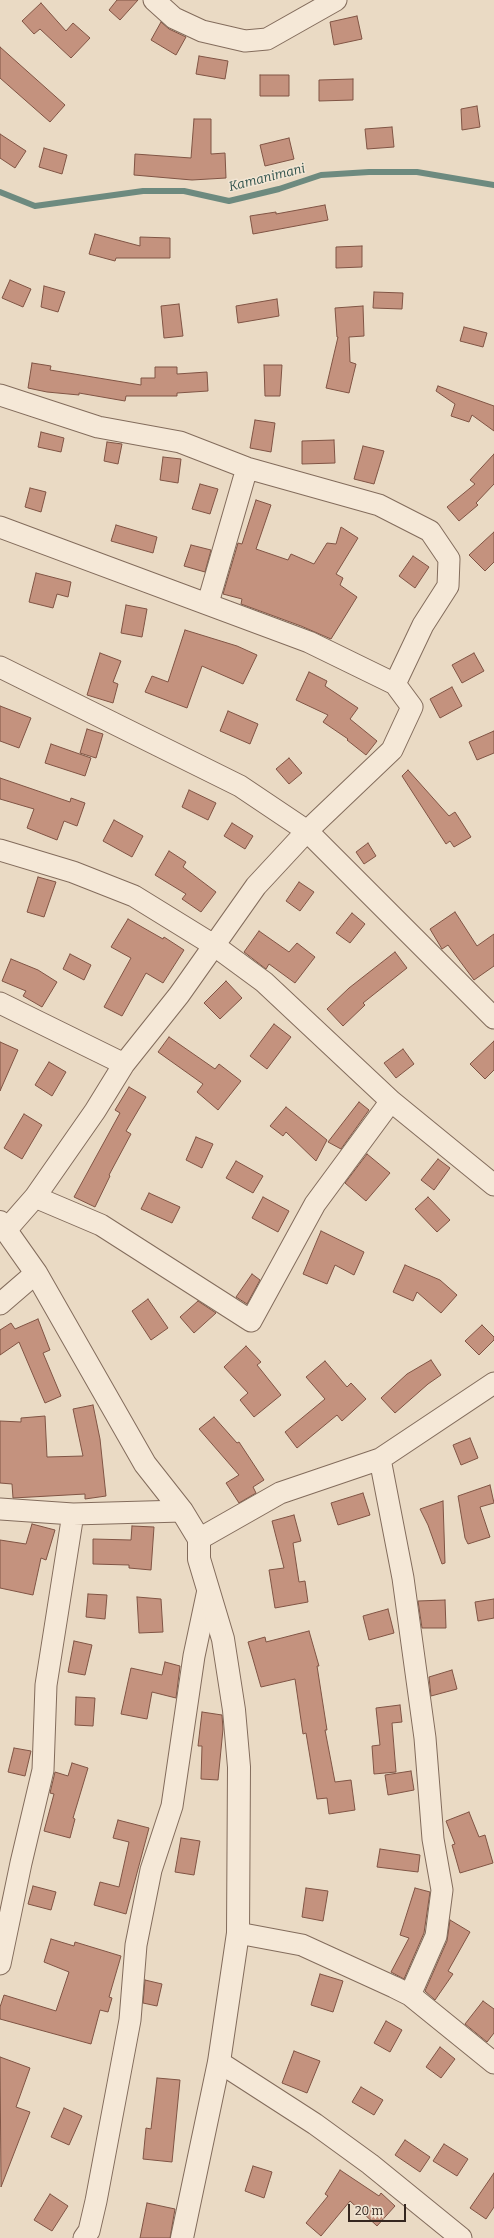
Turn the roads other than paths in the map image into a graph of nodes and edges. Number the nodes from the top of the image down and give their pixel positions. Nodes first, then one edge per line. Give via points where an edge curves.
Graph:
1 (154, 0) edge
2 (336, 0) edge
3 (0, 395) edge
4 (247, 468) junction
5 (0, 527) edge
6 (208, 603) junction
7 (0, 667) edge
8 (395, 684) junction
9 (307, 831) junction
10 (0, 850) edge
11 (215, 946) junction
12 (0, 1003) edge
13 (494, 1018) edge
14 (124, 1064) junction
15 (391, 1101) junction
16 (494, 1185) edge
17 (35, 1197) junction
18 (4, 1226) edge
19 (36, 1273) junction
20 (0, 1304) edge
21 (494, 1383) edge
22 (380, 1460) junction
23 (0, 1509) edge
24 (182, 1511) junction
25 (73, 1514) junction
26 (199, 1539) junction
27 (208, 1590) junction
28 (238, 1933) junction
29 (0, 1964) edge
30 (410, 1995) junction
31 (219, 2062) junction
32 (494, 2063) edge
33 (84, 2238) edge
34 (182, 2238) edge
35 (462, 2238) edge

1 - 2 street via 174,18 202,31 244,41 267,39
3 - 4 street via 98,427 180,442
4 - 6 street
4 - 8 street via 379,505 430,531 449,559 448,586 423,625
5 - 6 street
6 - 8 street via 309,642
7 - 9 street via 240,786
8 - 9 street via 412,707 392,750
9 - 11 street via 256,886
9 - 13 street
10 - 11 street via 73,872 134,896
11 - 14 street
11 - 15 street via 264,982
12 - 14 street
14 - 17 street via 95,1111
15 - 16 street
15 - 17 street via 315,1204 251,1321 101,1225
17 - 18 street
18 - 19 street
19 - 20 street
19 - 24 street via 146,1464
21 - 22 street
22 - 26 street via 280,1493
22 - 30 street via 403,1578 425,1738 433,1839 442,1890 436,1936
23 - 25 street
24 - 25 street
24 - 26 street
25 - 29 street via 46,1685 42,1770
26 - 27 street via 199,1559
27 - 28 street via 223,1639 234,1710 239,1767
27 - 33 street via 194,1656 172,1806 151,1870 136,1945 130,2020 96,2201 89,2231
28 - 30 street via 302,1945
28 - 31 street
30 - 32 street
31 - 34 street
31 - 35 street via 358,2155

